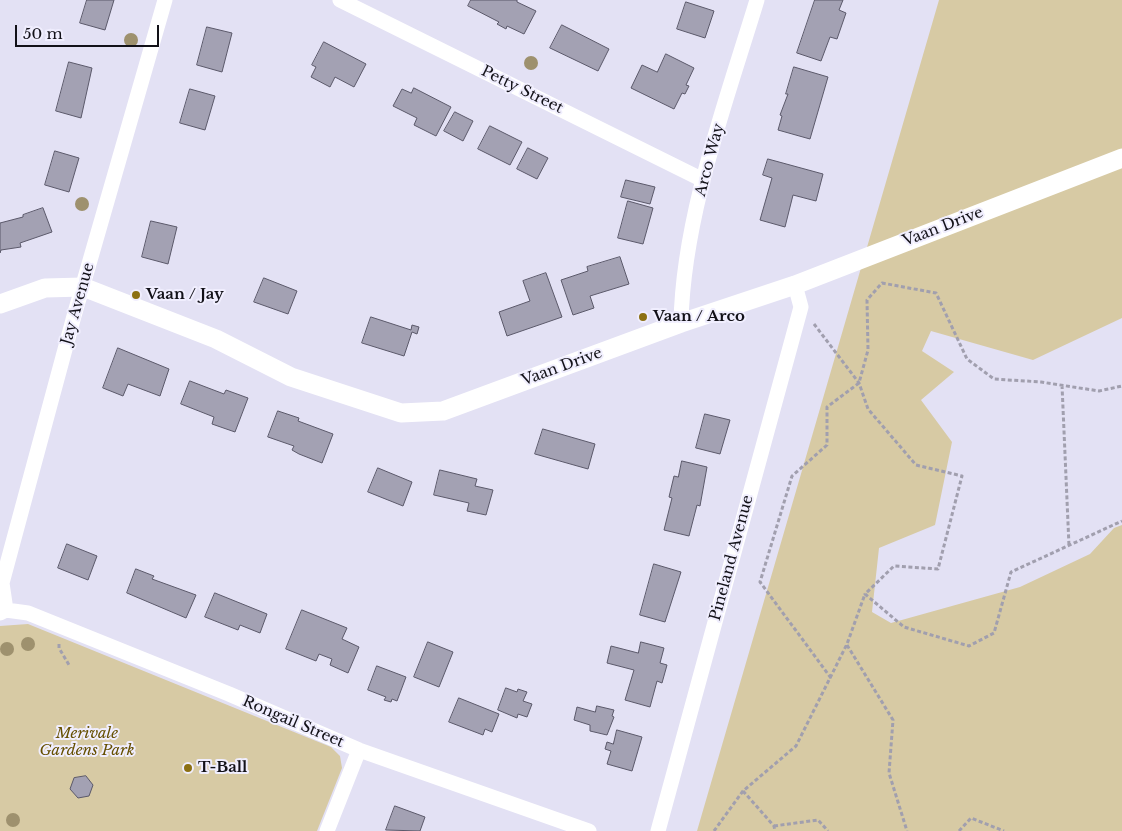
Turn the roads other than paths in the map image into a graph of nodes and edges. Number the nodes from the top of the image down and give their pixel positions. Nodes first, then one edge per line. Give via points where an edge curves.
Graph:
1 (165, 0) edge
2 (340, 0) edge
3 (757, 0) edge
4 (1122, 158) edge
5 (703, 180) junction
6 (795, 285) junction
7 (83, 287) junction
8 (0, 304) edge
9 (681, 324) junction
10 (3, 611) edge
11 (359, 750) junction
12 (327, 831) edge
13 (589, 831) edge
14 (658, 831) edge

1 - 7 street, Jay Avenue
2 - 5 street, Petty Street
3 - 5 street, Arco Way
4 - 6 street, Vaan Drive
5 - 9 street, Arco Way via 681,287
6 - 9 street, Vaan Drive
6 - 14 street, Pineland Avenue via 801,307
7 - 8 street, Vaan Drive via 45,288
7 - 9 street, Vaan Drive via 216,339 291,377 401,413 443,410
7 - 10 street, Jay Avenue via 2,583
10 - 11 street, Rongail Street via 28,613
11 - 12 street
11 - 13 street, Rongail Street

